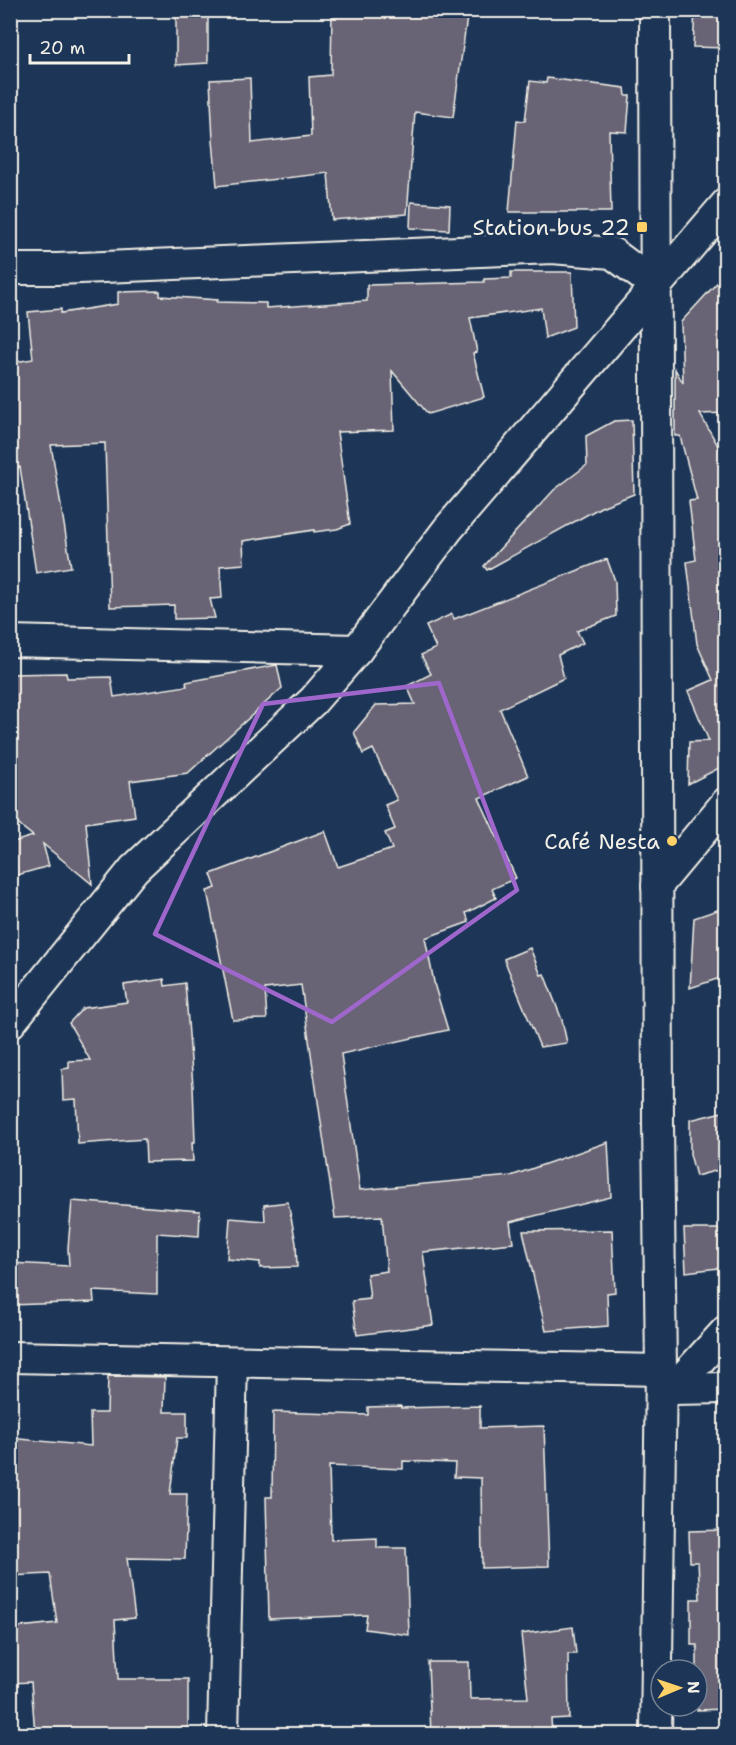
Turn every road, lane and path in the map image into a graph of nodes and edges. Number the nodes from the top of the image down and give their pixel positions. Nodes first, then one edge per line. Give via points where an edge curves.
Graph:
1 (655, 10) edge
2 (726, 204) edge
3 (10, 269) edge
4 (656, 285) junction
5 (10, 641) edge
6 (357, 650) junction
7 (726, 803) edge
8 (657, 886) junction
9 (10, 1023) edge
10 (726, 1331) edge
11 (10, 1357) edge
12 (231, 1362) junction
13 (667, 1379) junction
14 (726, 1388) edge
15 (223, 1734) edge
16 (656, 1734) edge

1 - 4 street
2 - 4 street
3 - 4 street via 552,248 612,253
4 - 6 street via 448,529
4 - 8 street
5 - 6 street
6 - 9 street via 313,701 134,869
7 - 8 street
8 - 13 street via 658,1237
10 - 13 street
11 - 12 street
12 - 13 street
12 - 15 street
13 - 14 street
13 - 16 street

